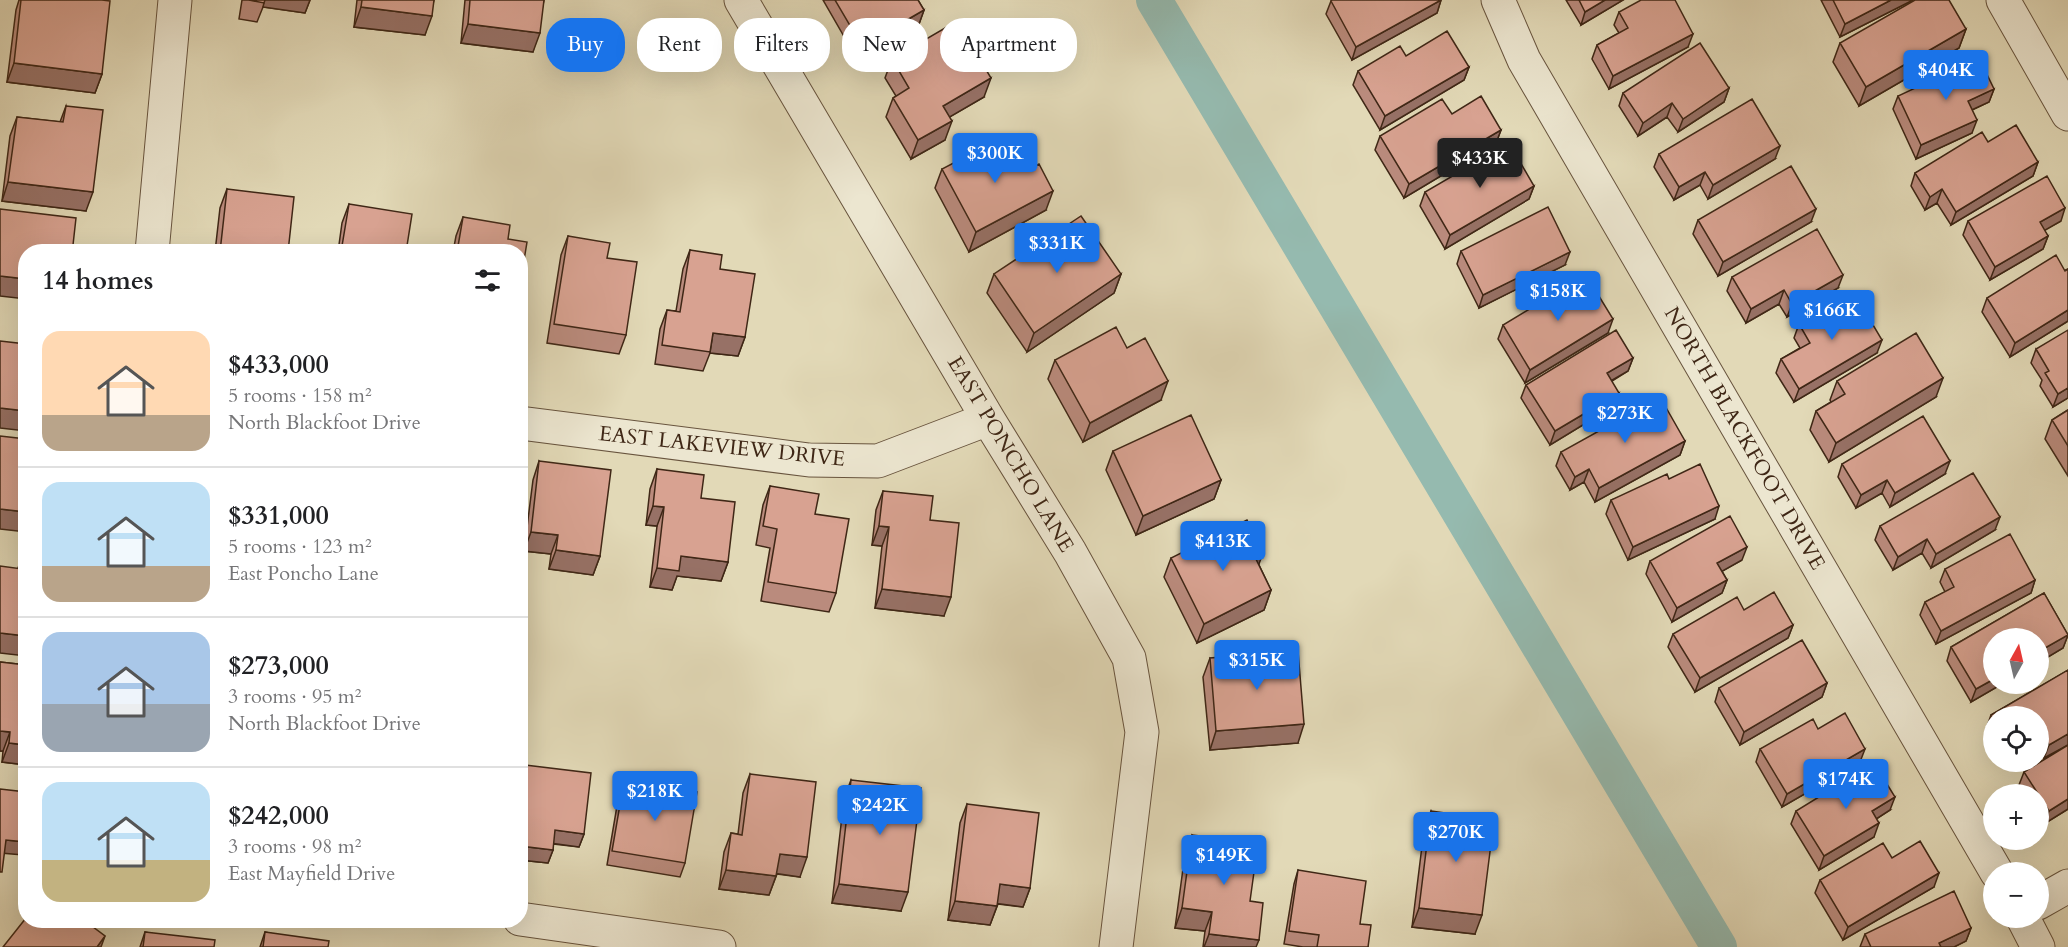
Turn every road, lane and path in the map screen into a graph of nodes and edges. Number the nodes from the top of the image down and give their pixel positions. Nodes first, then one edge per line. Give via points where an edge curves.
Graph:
1 (175, 0) edge
2 (741, 0) edge
3 (1498, 0) edge
4 (2003, 0) edge
5 (2068, 114) edge
6 (153, 244) edge
7 (988, 419) junction
8 (528, 424) edge
9 (1991, 862) edge
10 (2068, 886) edge
11 (2049, 897) edge
12 (528, 920) edge
13 (2028, 928) edge
14 (719, 947) edge
15 (1116, 947) edge
16 (2038, 947) edge

1 - 6 street
2 - 7 street, EAST PONCHO LANE
3 - 9 street, NORTH BLACKFOOT DRIVE via 1530,70
4 - 5 street
7 - 8 street, EAST LAKEVIEW DRIVE via 878,461 809,460
7 - 15 street, EAST PONCHO LANE via 1071,552 1129,658 1143,732
10 - 11 street
12 - 14 street
13 - 16 street

